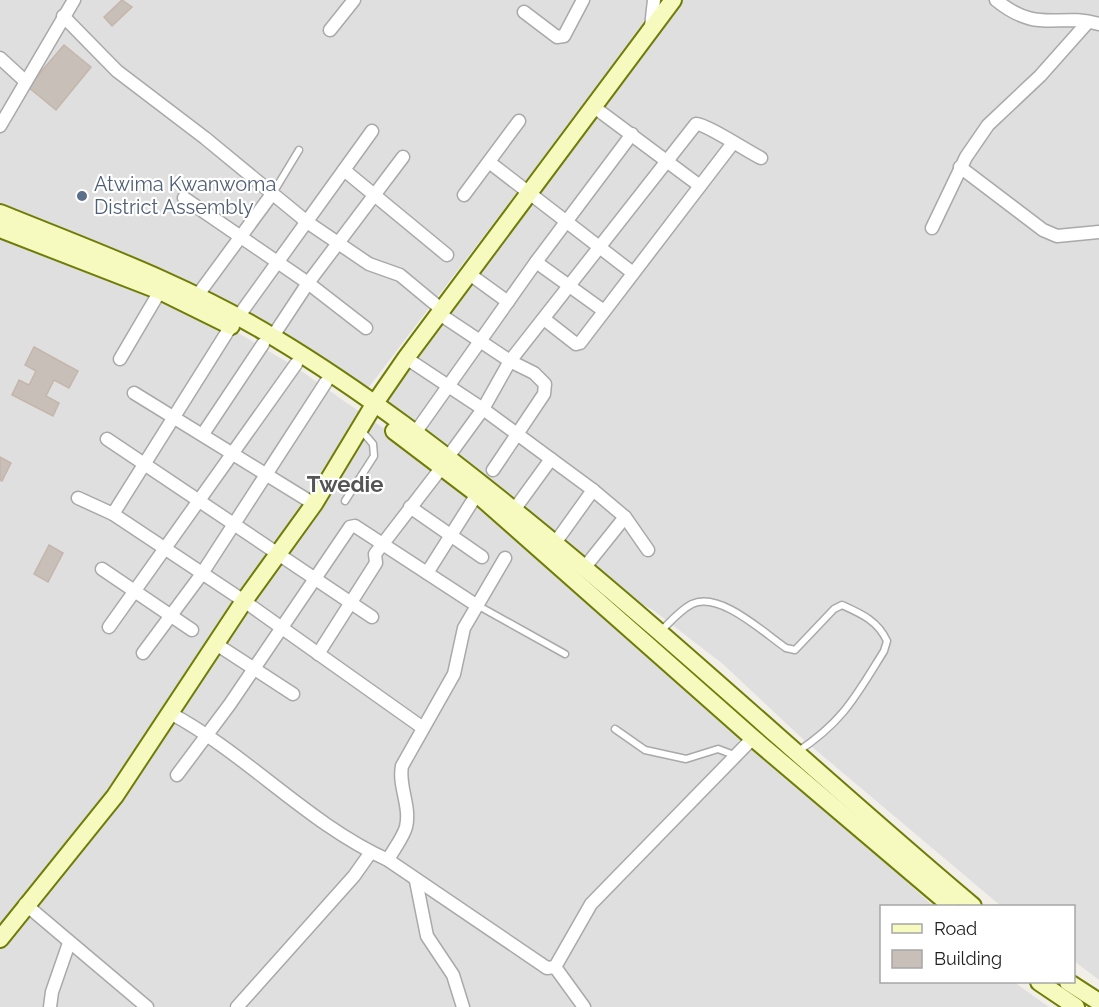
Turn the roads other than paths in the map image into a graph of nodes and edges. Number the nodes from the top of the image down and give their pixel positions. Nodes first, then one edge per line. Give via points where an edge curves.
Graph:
1 (74, 0) edge
2 (354, 0) edge
3 (583, 0) edge
4 (654, 0) edge
5 (674, 0) edge
6 (996, 0) edge
7 (524, 12) dead end
8 (63, 16) junction
9 (1096, 22) edge
10 (651, 27) junction
11 (330, 30) dead end
12 (0, 58) edge
13 (25, 81) junction
14 (594, 106) junction
15 (519, 121) dead end
16 (0, 126) edge
17 (372, 131) dead end
18 (632, 134) junction
19 (733, 143) junction
20 (299, 150) dead end
21 (403, 157) dead end
22 (761, 158) dead end
23 (667, 161) junction
24 (489, 162) junction
25 (960, 167) junction
26 (344, 170) junction
27 (700, 186) junction
28 (529, 192) junction
29 (273, 194) junction
30 (374, 195) junction
31 (464, 195) dead end
32 (184, 198) dead end
33 (0, 213) edge
34 (568, 221) junction
35 (306, 222) junction
36 (0, 228) edge
37 (932, 228) dead end
38 (1099, 232) edge
39 (241, 236) junction
40 (338, 244) junction
41 (599, 246) junction
42 (447, 255) dead end
43 (277, 262) junction
44 (536, 262) junction
45 (468, 273) junction
46 (633, 273) junction
47 (308, 283) junction
48 (569, 286) junction
49 (160, 291) junction
50 (197, 296) junction
51 (508, 302) junction
52 (440, 311) junction
53 (604, 311) junction
54 (544, 319) junction
55 (234, 321) junction
56 (366, 328) dead end
57 (268, 340) junction
58 (480, 340) junction
59 (406, 358) junction
60 (120, 359) dead end
61 (510, 361) junction
62 (296, 364) junction
63 (326, 382) junction
64 (448, 386) junction
65 (134, 393) dead end
66 (372, 408) junction
67 (483, 409) junction
68 (173, 415) junction
69 (360, 429) junction
70 (415, 433) junction
71 (203, 434) junction
72 (517, 434) junction
73 (107, 440) dead end
74 (234, 454) junction
75 (551, 459) junction
76 (445, 462) junction
77 (144, 463) junction
78 (493, 470) dead end
79 (266, 475) junction
80 (593, 490) junction
81 (477, 494) junction
82 (78, 498) dead end
83 (201, 501) junction
84 (345, 501) dead end
85 (314, 504) junction
86 (410, 507) junction
87 (514, 510) junction
88 (113, 514) junction
89 (625, 517) junction
90 (236, 523) junction
91 (450, 536) junction
92 (555, 543) junction
93 (382, 544) junction
94 (165, 549) junction
95 (648, 550) dead end
96 (278, 552) junction
97 (482, 557) dead end
98 (505, 558) dead end
99 (585, 567) junction
100 (102, 569) dead end
101 (427, 573) junction
102 (201, 575) junction
103 (315, 578) junction
104 (135, 591) junction
105 (244, 601) junction
106 (351, 603) junction
107 (476, 604) junction
108 (172, 615) junction
109 (372, 617) dead end
110 (109, 627) dead end
111 (192, 630) dead end
112 (281, 630) junction
113 (660, 633) junction
114 (216, 644) junction
115 (143, 653) dead end
116 (318, 654) junction
117 (565, 654) dead end
118 (254, 668) junction
119 (293, 694) dead end
120 (170, 713) junction
121 (423, 728) junction
122 (615, 729) dead end
123 (207, 735) junction
124 (753, 738) junction
125 (796, 753) junction
126 (734, 755) junction
127 (177, 776) dead end
128 (371, 852) junction
129 (388, 860) junction
130 (416, 881) junction
131 (25, 904) junction
132 (950, 905) edge
133 (972, 905) edge
134 (3, 929) edge
135 (69, 943) junction
136 (555, 967) junction
137 (1042, 983) edge
138 (1071, 983) edge
139 (1099, 1002) edge
140 (50, 1007) edge
141 (147, 1007) edge
142 (237, 1007) edge
143 (463, 1007) edge
144 (584, 1007) edge
145 (1076, 1007) edge

1 - 8 street
2 - 11 street
3 - 7 street via 564,36 557,37
4 - 10 street
5 - 10 street
6 - 9 street via 1008,9 1043,22
8 - 13 street
8 - 29 street via 117,71
9 - 25 street via 988,125
10 - 14 street
12 - 13 street
13 - 16 street
14 - 18 street
14 - 28 street
15 - 24 street
17 - 26 street
18 - 23 street
18 - 34 street
19 - 22 street
19 - 23 street via 700,123
19 - 27 street
20 - 29 lane
21 - 30 street
23 - 27 street
23 - 41 street
24 - 28 street
24 - 31 street
25 - 37 street
25 - 38 street via 1043,230 1057,236
26 - 30 street
26 - 35 street
27 - 46 street
28 - 34 street
28 - 45 street
29 - 35 street
29 - 39 street
30 - 40 street
30 - 42 street
32 - 39 street
33 - 50 street via 161,277
34 - 41 street
34 - 44 street
35 - 40 street
35 - 43 street
36 - 49 street
39 - 43 street
39 - 50 street
40 - 47 street
40 - 52 street via 369,264 400,275
41 - 46 street
41 - 48 street
43 - 47 street
43 - 55 street
44 - 48 street
44 - 51 street
45 - 51 street
45 - 52 street
46 - 53 street
47 - 56 street
47 - 57 street
48 - 53 street
48 - 54 street
49 - 55 street
49 - 60 street
50 - 55 street
51 - 58 street
52 - 58 street
52 - 59 street
53 - 54 street via 576,344
54 - 61 street
55 - 57 street
55 - 68 street
57 - 62 street
57 - 66 street
57 - 71 street
58 - 61 street
58 - 64 street
59 - 64 street
59 - 66 street
61 - 67 street
61 - 72 street via 534,373 545,384 544,394
62 - 63 street
62 - 74 street
63 - 66 street
63 - 79 street
64 - 67 street
64 - 70 street
65 - 68 street
66 - 69 street
66 - 70 street
66 - 76 street
67 - 72 street
67 - 76 street
68 - 71 street
68 - 77 street
69 - 84 lane via 373,444 374,456
69 - 85 street
70 - 76 street
71 - 74 street
72 - 75 street
72 - 78 street
73 - 77 street
74 - 79 street
74 - 83 street
75 - 80 street
75 - 87 street
76 - 81 street
76 - 86 street
76 - 87 street
77 - 83 street
77 - 88 street
79 - 85 street
79 - 90 street
80 - 89 street
80 - 92 street
81 - 91 street
81 - 124 street
82 - 88 street
83 - 90 street
83 - 94 street
85 - 96 street
86 - 91 street
86 - 93 street
87 - 92 street
88 - 94 street
89 - 95 street
89 - 99 street
90 - 96 street
90 - 102 street
91 - 97 street
91 - 101 street
92 - 99 street
93 - 101 street
93 - 103 street via 355,526 350,527
93 - 106 street via 375,554 376,563
94 - 102 street
94 - 104 street
96 - 103 street
96 - 105 street
98 - 107 street
99 - 113 street
100 - 104 street
101 - 107 street
102 - 105 street
102 - 108 street
103 - 106 street
103 - 112 street
104 - 108 street
104 - 110 street
105 - 112 street
105 - 114 street
106 - 109 street
106 - 116 street
107 - 117 lane
107 - 121 street via 461,636 454,674
108 - 111 street
108 - 115 street
112 - 116 street
112 - 118 street
113 - 125 street
113 - 125 lane via 692,604 705,601 737,613 786,648 795,650 842,605 866,615 882,630 887,641 884,651 839,718 825,734
114 - 118 street
114 - 120 street
116 - 121 street
118 - 119 street
118 - 123 street
120 - 123 street
120 - 131 street via 94,823
121 - 129 street via 402,766 406,827
122 - 126 lane via 645,750 686,759 718,749
123 - 127 street
123 - 128 street
124 - 126 street
124 - 132 street
125 - 133 street
126 - 136 street via 591,904
128 - 129 street
128 - 142 street
129 - 130 street
130 - 136 street via 547,968
130 - 143 street via 427,936 453,975
131 - 134 street
131 - 135 street
135 - 140 street
135 - 141 street
136 - 144 street
137 - 145 street
138 - 139 street

